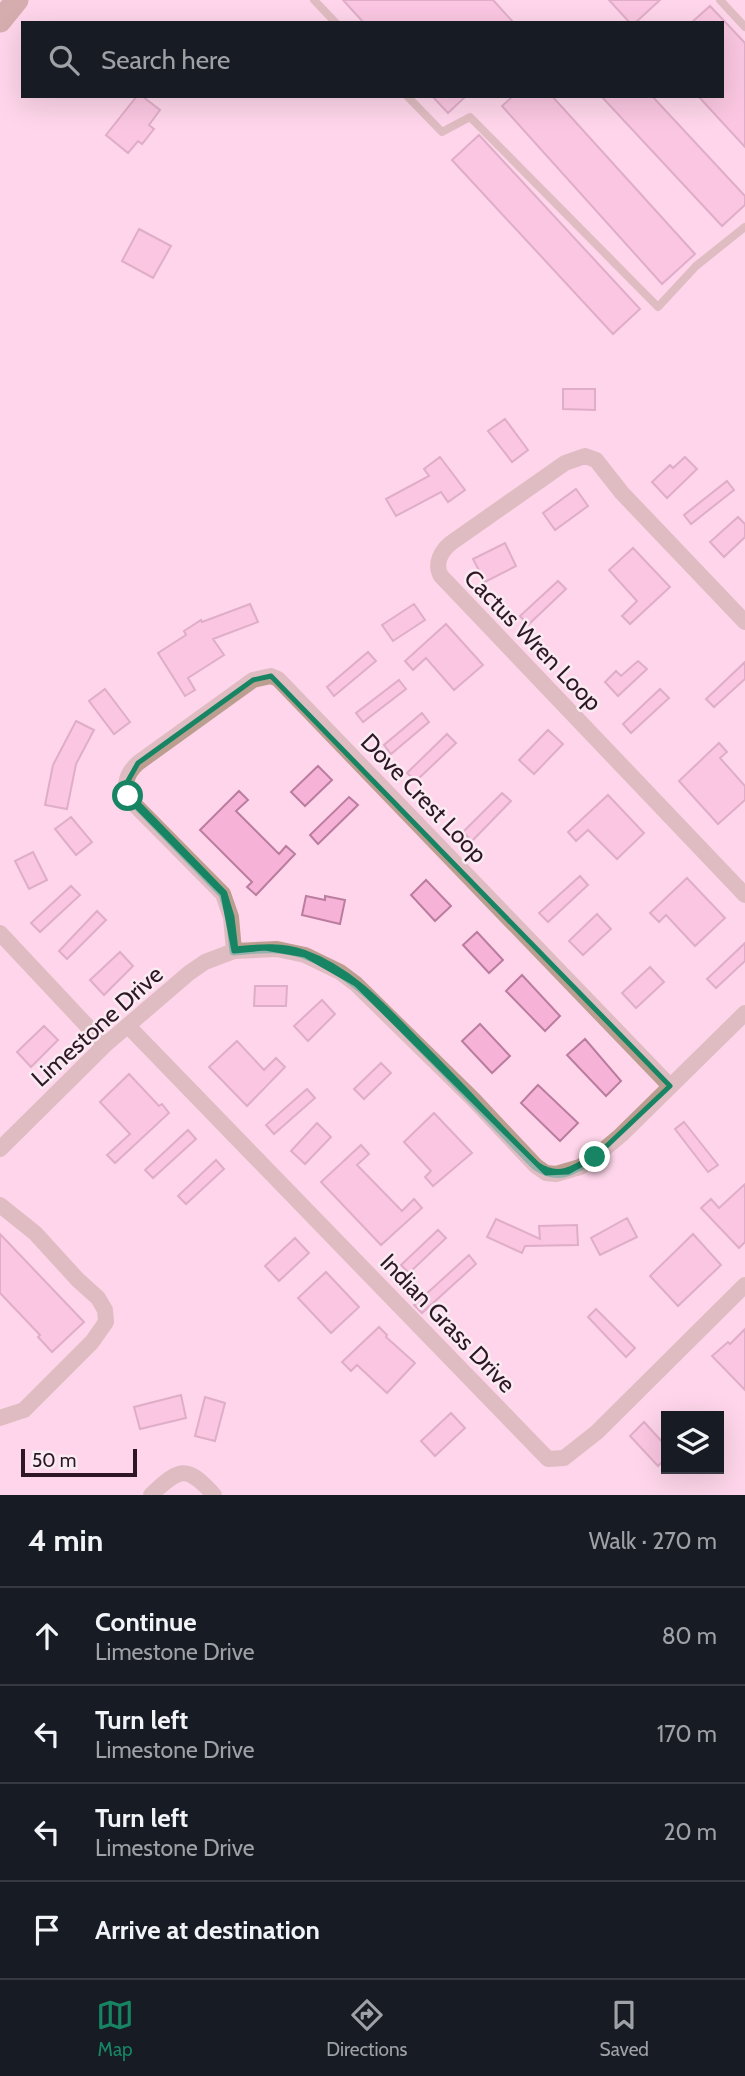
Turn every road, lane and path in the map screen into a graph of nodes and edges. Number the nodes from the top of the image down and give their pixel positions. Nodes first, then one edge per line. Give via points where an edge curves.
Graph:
1 (17, 0) edge
2 (314, 0) edge
3 (720, 0) edge
4 (0, 21) edge
5 (334, 21) edge
6 (745, 27) edge
7 (409, 98) edge
8 (745, 227) edge
9 (745, 622) edge
10 (745, 895) edge
11 (0, 933) edge
12 (234, 951) junction
13 (745, 1013) edge
14 (129, 1027) junction
15 (105, 1045) junction
16 (670, 1086) junction
17 (0, 1149) edge
18 (0, 1205) edge
19 (745, 1285) edge
20 (0, 1418) edge
21 (151, 1495) edge
22 (214, 1495) edge

1 - 4 main road
2 - 5 lane
3 - 6 lane
7 - 8 lane via 442,132 470,117 658,307 696,266
9 - 10 street, Cactus Wren Loop via 596,460 585,456 545,475 443,549 438,561 441,576
11 - 15 street
12 - 14 street, Limestone Drive via 189,973
12 - 16 street, Limestone Drive via 289,950 340,972 546,1173 568,1172 595,1157
12 - 16 street, Dove Crest Loop via 223,894 134,803 125,782 138,763 253,680 271,676
13 - 16 street, Limestone Drive
14 - 15 street, Limestone Drive
14 - 19 street, Indian Grass Drive via 548,1460 564,1458 597,1432
15 - 17 street, Limestone Drive
18 - 20 street via 36,1233 98,1298 106,1322 92,1342 24,1409
21 - 22 street via 176,1474 188,1473

